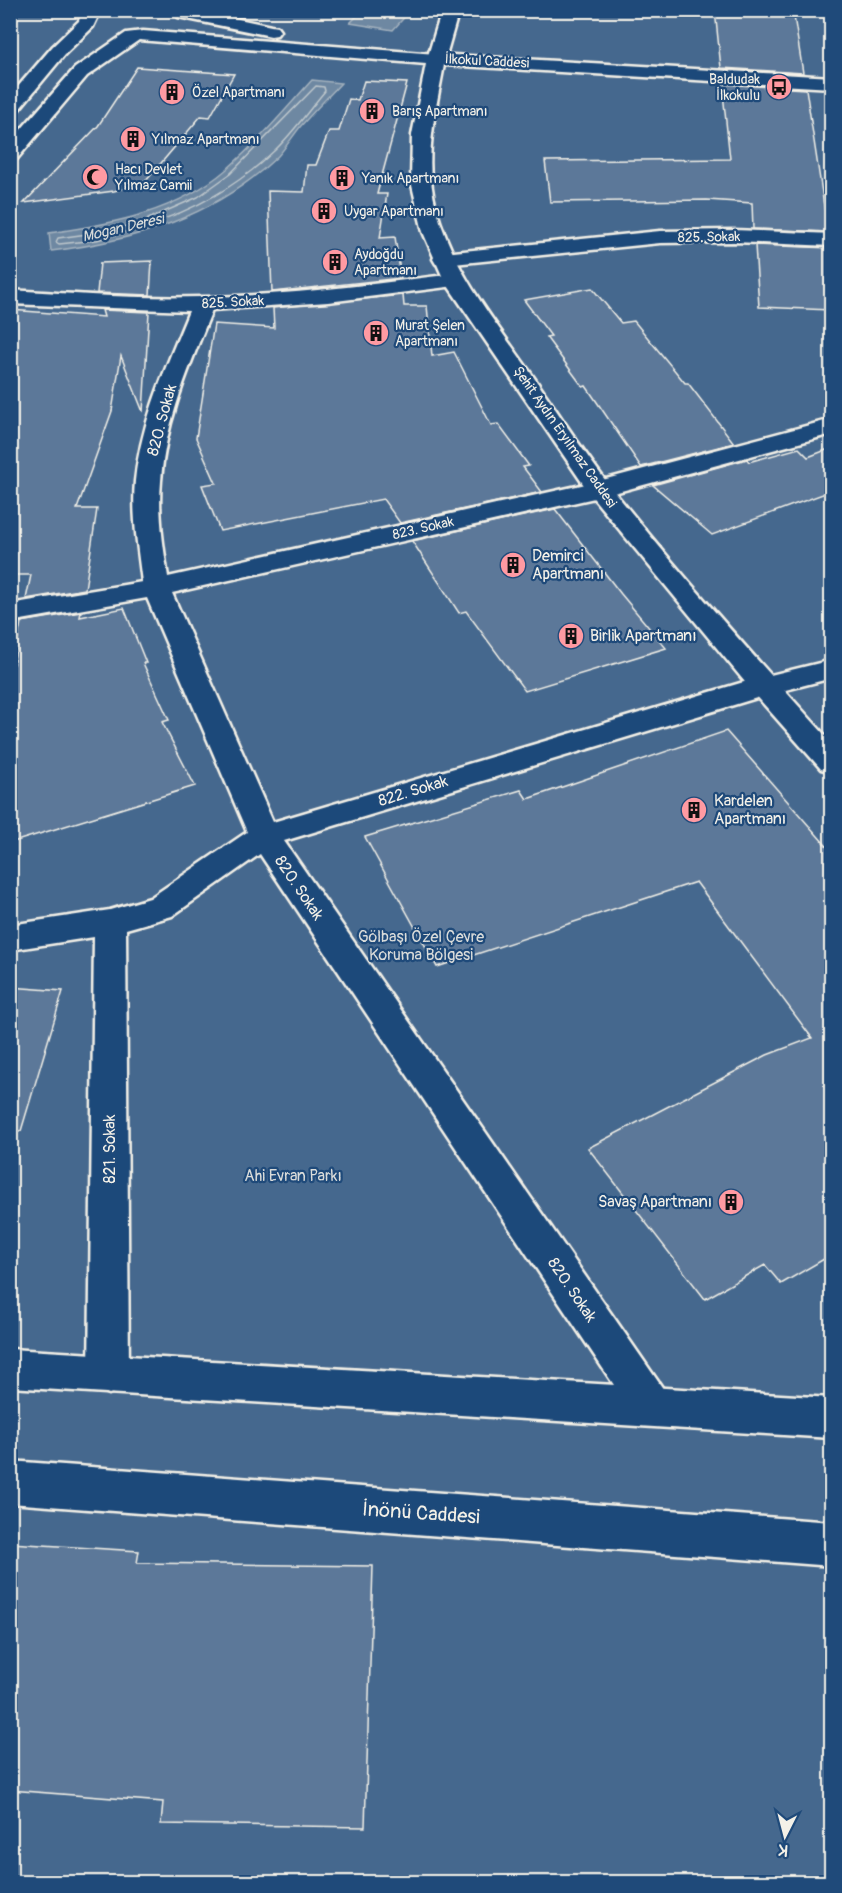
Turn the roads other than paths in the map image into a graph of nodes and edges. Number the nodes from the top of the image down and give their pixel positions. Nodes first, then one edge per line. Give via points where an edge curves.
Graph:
1 (451, 10) edge
2 (184, 11) edge
3 (91, 21) edge
4 (138, 36) junction
5 (338, 52) junction
6 (436, 58) junction
7 (831, 83) edge
8 (10, 108) edge
9 (10, 155) edge
10 (831, 240) edge
11 (444, 259) junction
12 (455, 280) junction
13 (10, 297) edge
14 (203, 304) junction
15 (831, 426) edge
16 (599, 489) junction
17 (156, 588) junction
18 (10, 613) edge
19 (831, 669) edge
20 (764, 686) junction
21 (831, 762) edge
22 (264, 836) junction
23 (110, 922) junction
24 (10, 938) edge
25 (10, 1368) edge
26 (109, 1375) junction
27 (652, 1407) junction
28 (831, 1418) edge
29 (10, 1482) edge
30 (831, 1544) edge

1 - 6 street, Şehit Aydın Eryılmaz Caddesi
2 - 4 street via 182,22 176,27
2 - 5 street via 270,30
3 - 4 street, İlkokul Caddesi
3 - 8 street via 58,50
4 - 5 street, İlkokul Caddesi
4 - 9 street via 81,72
5 - 6 street, İlkokul Caddesi
6 - 7 street, İlkokul Caddesi
6 - 11 street, Şehit Aydın Eryılmaz Caddesi via 423,131 420,179 428,218
10 - 11 street, 825. Sokak via 660,237
11 - 12 street, Şehit Aydın Eryılmaz Caddesi
12 - 14 street, 825. Sokak via 313,297
12 - 16 street, Şehit Aydın Eryılmaz Caddesi
13 - 14 street, 825. Sokak
14 - 17 street, 820. Sokak via 176,370 150,466 150,544
15 - 16 street, 823. Sokak
16 - 17 street, 823. Sokak
16 - 20 street, Şehit Aydın Eryılmaz Caddesi
17 - 18 street, 823. Sokak
17 - 22 street, 820. Sokak
19 - 20 street, 822. Sokak
20 - 21 street, Şehit Aydın Eryılmaz Caddesi
20 - 22 street, 822. Sokak
22 - 23 street, 822. Sokak via 161,908
22 - 27 street, 820. Sokak
23 - 24 street, 822. Sokak
23 - 26 street, 821. Sokak
25 - 26 street
26 - 27 street
27 - 28 street
29 - 30 street, İnönü Caddesi

